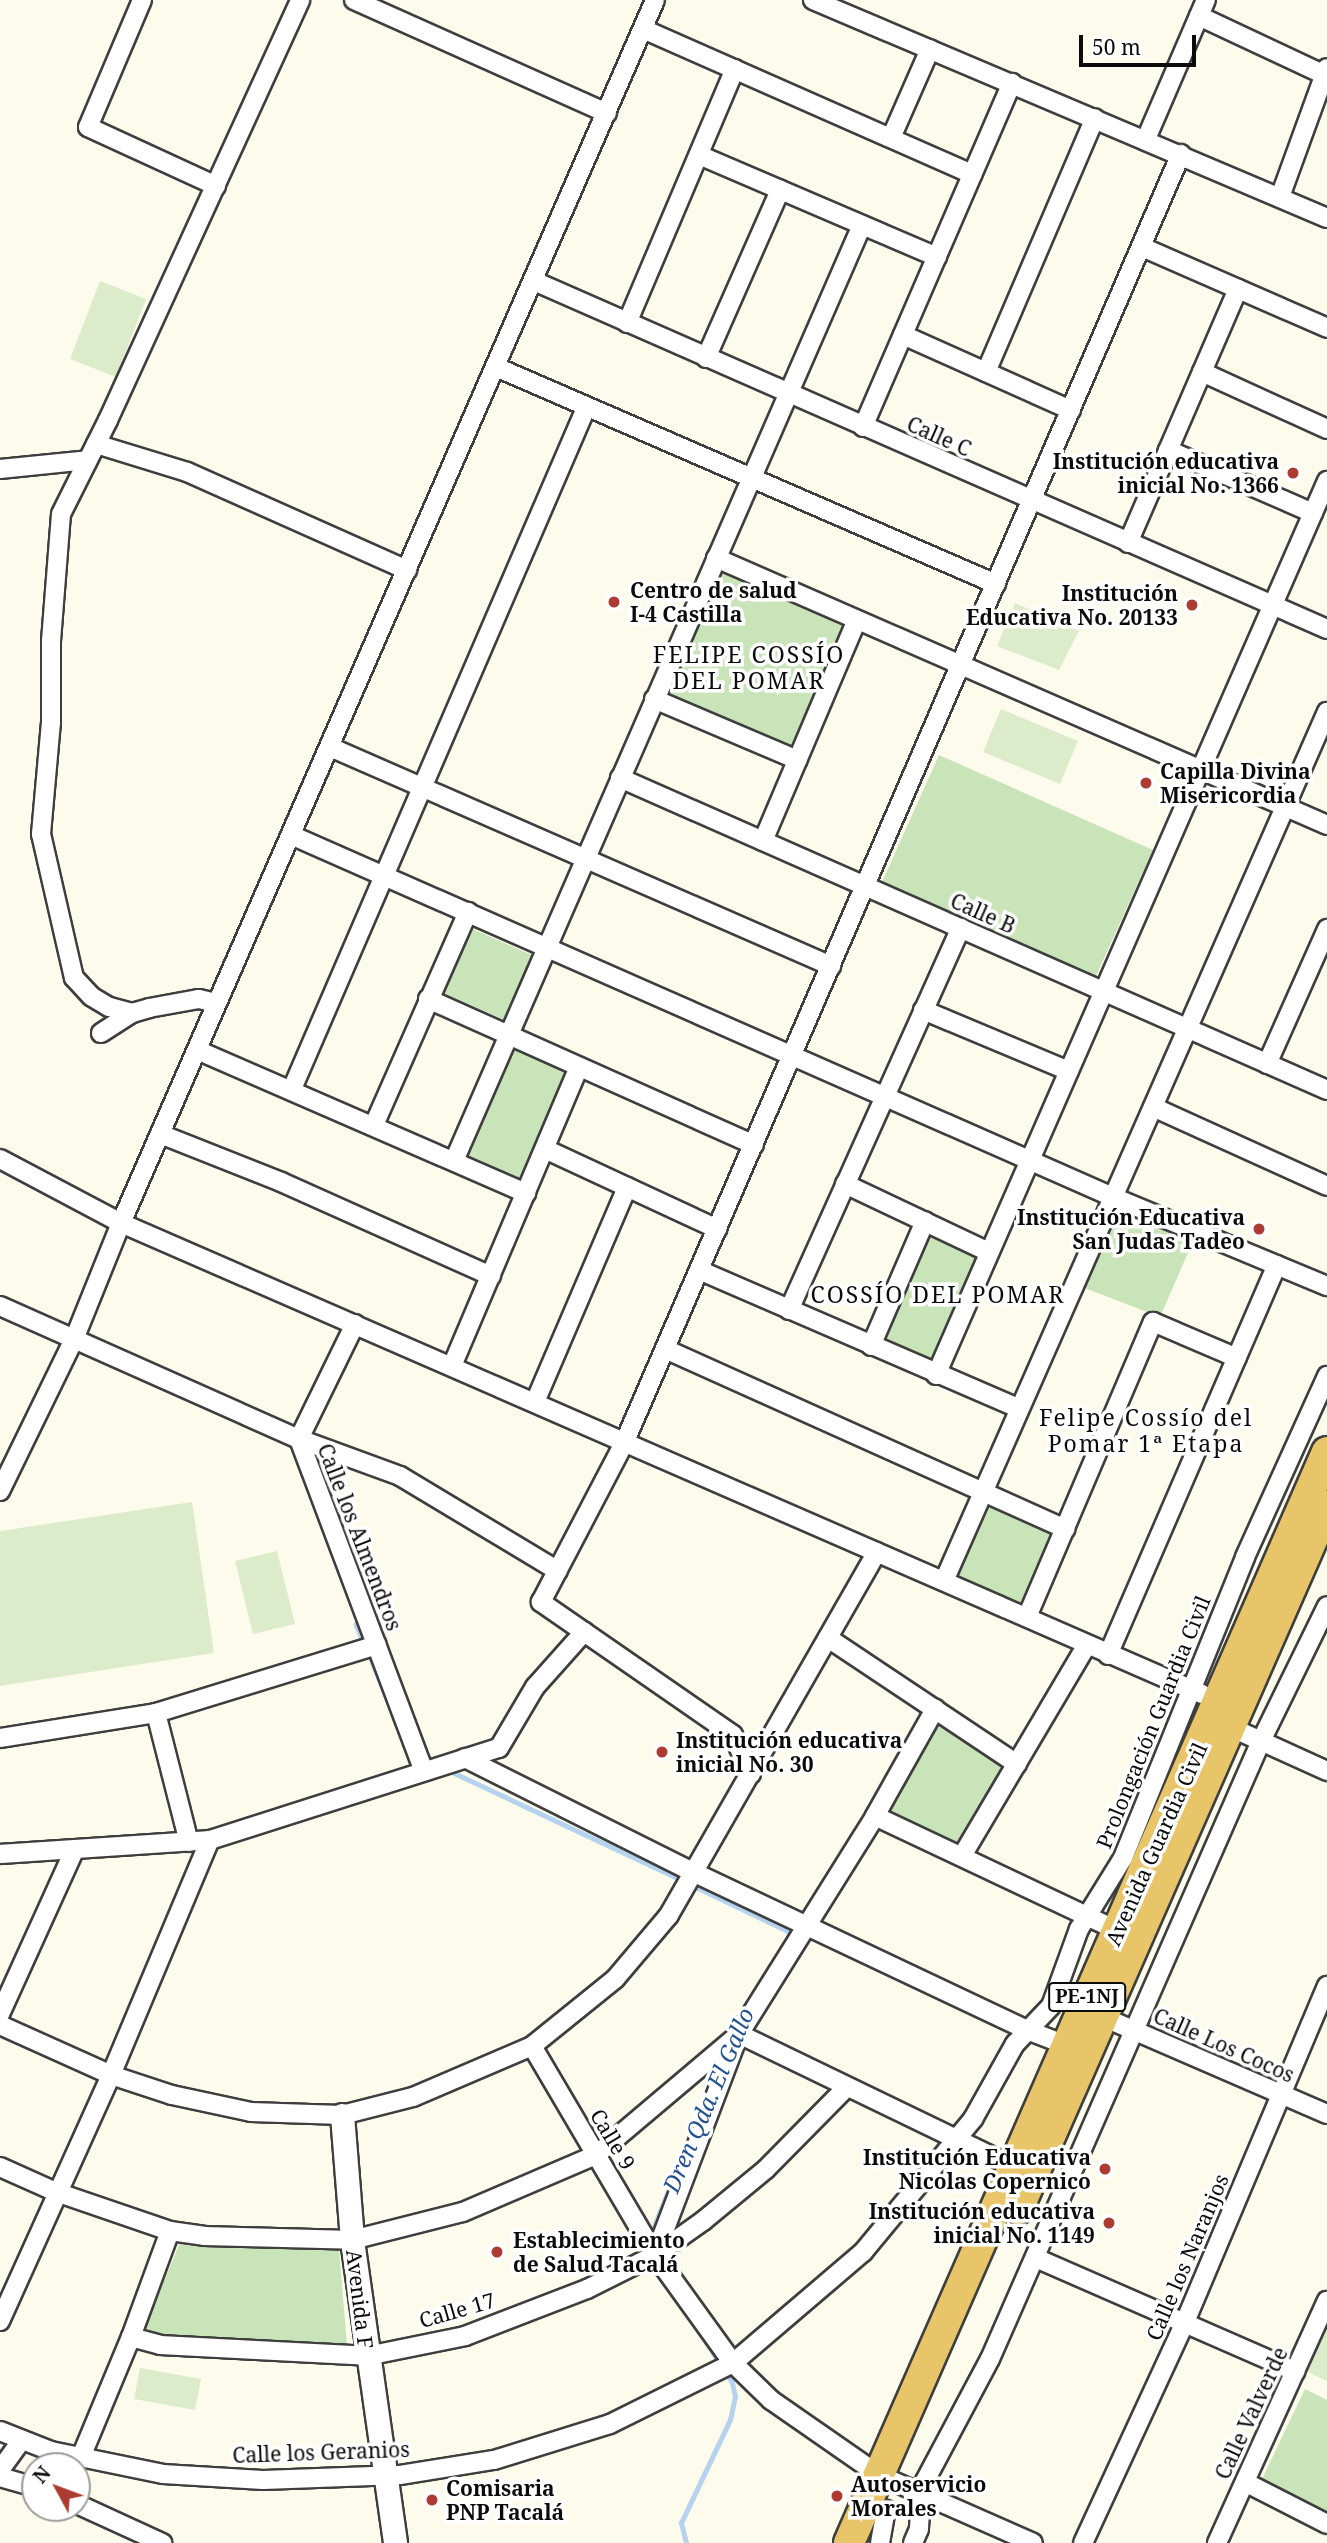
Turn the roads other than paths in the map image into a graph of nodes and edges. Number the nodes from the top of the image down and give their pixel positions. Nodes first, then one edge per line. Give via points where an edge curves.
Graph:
1 (142, 0) edge
2 (300, 0) edge
3 (354, 0) edge
4 (655, 0) edge
5 (813, 0) edge
6 (1203, 8) edge
7 (643, 29) junction
8 (930, 49) junction
9 (735, 69) junction
10 (1326, 73) edge
11 (1012, 83) junction
12 (607, 113) junction
13 (1095, 118) junction
14 (891, 138) junction
15 (1146, 139) junction
16 (1181, 154) junction
17 (699, 155) junction
18 (972, 174) junction
19 (216, 186) junction
20 (780, 190) junction
21 (1280, 197) junction
22 (1327, 218) edge
23 (862, 225) junction
24 (1142, 247) junction
25 (937, 257) junction
26 (534, 281) junction
27 (1238, 289) junction
28 (628, 323) junction
29 (1327, 328) edge
30 (903, 335) junction
31 (706, 358) junction
32 (496, 367) junction
33 (986, 372) junction
34 (1202, 372) junction
35 (789, 395) junction
36 (586, 408) junction
37 (1071, 410) junction
38 (863, 427) junction
39 (1327, 429) edge
40 (1168, 450) junction
41 (92, 452) junction
42 (0, 469) edge
43 (750, 479) junction
44 (1327, 481) edge
45 (1032, 501) junction
46 (1313, 513) junction
47 (1128, 542) junction
48 (716, 558) junction
49 (407, 570) junction
50 (996, 584) junction
51 (1273, 606) junction
52 (857, 620) junction
53 (1327, 629) edge
54 (961, 666) junction
55 (654, 699) junction
56 (1327, 712) edge
57 (330, 747) junction
58 (798, 760) junction
59 (1202, 770) junction
60 (620, 778) junction
61 (421, 787) junction
62 (1285, 807) junction
63 (1327, 825) edge
64 (291, 835) junction
65 (764, 841) junction
66 (584, 859) junction
67 (382, 875) junction
68 (866, 886) junction
69 (468, 912) junction
70 (961, 928) junction
71 (1327, 929) edge
72 (547, 947) junction
73 (831, 966) junction
74 (1104, 992) junction
75 (428, 999) junction
76 (217, 1003) junction
77 (923, 1010) junction
78 (132, 1013) junction
79 (1188, 1030) junction
80 (100, 1032) dead end
81 (510, 1036) junction
82 (197, 1050) junction
83 (794, 1054) junction
84 (1268, 1064) junction
85 (579, 1067) junction
86 (1069, 1071) junction
87 (292, 1089) junction
88 (1327, 1090) edge
89 (884, 1094) junction
90 (1153, 1107) junction
91 (374, 1125) junction
92 (160, 1134) junction
93 (754, 1145) junction
94 (545, 1149) junction
95 (0, 1159) edge
96 (1030, 1160) junction
97 (454, 1161) junction
98 (845, 1184) junction
99 (1327, 1186) edge
100 (627, 1188) junction
101 (526, 1193) junction
102 (1113, 1197) junction
103 (925, 1222) junction
104 (121, 1223) junction
105 (717, 1229) junction
106 (989, 1252) junction
107 (1277, 1265) junction
108 (699, 1270) junction
109 (491, 1276) junction
110 (1327, 1286) edge
111 (0, 1306) edge
112 (789, 1310) junction
113 (355, 1324) junction
114 (75, 1337) junction
115 (871, 1346) junction
116 (665, 1349) junction
117 (1237, 1358) junction
118 (452, 1366) junction
119 (936, 1375) junction
120 (1327, 1376) edge
121 (535, 1402) junction
122 (1018, 1408) junction
123 (299, 1439) junction
124 (625, 1441) junction
125 (1327, 1452) edge
126 (0, 1491) edge
127 (981, 1494) junction
128 (1327, 1506) edge
129 (1065, 1529) junction
130 (877, 1552) junction
131 (558, 1571) junction
132 (944, 1581) junction
133 (1327, 1606) edge
134 (1027, 1617) junction
135 (584, 1632) junction
136 (828, 1638) junction
137 (377, 1645) junction
138 (1087, 1645) junction
139 (1108, 1655) junction
140 (1191, 1689) junction
141 (934, 1709) junction
142 (156, 1713) junction
143 (1224, 1714) junction
144 (0, 1738) edge
145 (1261, 1741) junction
146 (465, 1758) junction
147 (1017, 1764) junction
148 (1327, 1771) edge
149 (424, 1772) junction
150 (751, 1774) junction
151 (875, 1816) junction
152 (210, 1840) junction
153 (189, 1842) junction
154 (74, 1851) junction
155 (0, 1854) edge
156 (962, 1856) junction
157 (695, 1874) junction
158 (1087, 1914) junction
159 (806, 1926) junction
160 (1118, 1931) junction
161 (1327, 1986) edge
162 (0, 2014) edge
163 (1103, 2017) junction
164 (0, 2025) edge
165 (1027, 2030) junction
166 (1133, 2030) junction
167 (739, 2034) junction
168 (1066, 2045) junction
169 (531, 2046) junction
170 (111, 2074) junction
171 (847, 2087) junction
172 (1281, 2094) junction
173 (1327, 2114) edge
174 (342, 2115) junction
175 (955, 2140) junction
176 (596, 2155) junction
177 (0, 2166) edge
178 (1014, 2167) junction
179 (56, 2192) junction
180 (170, 2231) junction
181 (352, 2240) junction
182 (655, 2255) junction
183 (1036, 2258) junction
184 (1327, 2301) edge
185 (0, 2321) edge
186 (1185, 2322) junction
187 (131, 2337) junction
188 (367, 2356) junction
189 (733, 2363) junction
190 (1296, 2371) junction
191 (0, 2431) edge
192 (22, 2440) junction
193 (64, 2452) edge
194 (83, 2452) edge
195 (91, 2459) edge
196 (0, 2470) edge
197 (0, 2477) edge
198 (384, 2480) junction
199 (1245, 2482) junction
200 (21, 2483) edge
201 (900, 2483) junction
202 (877, 2507) junction
203 (91, 2510) edge
204 (1327, 2524) edge
205 (162, 2543) edge
206 (394, 2543) edge
207 (404, 2543) edge
208 (839, 2543) edge
209 (849, 2543) edge
210 (872, 2543) edge
211 (880, 2543) edge
212 (913, 2543) edge
213 (1033, 2543) edge
214 (1083, 2543) edge
215 (1217, 2543) edge

1 - 19 street via 88,127
2 - 19 street
3 - 12 street
4 - 7 street
5 - 8 street
6 - 10 street
6 - 15 street
7 - 9 street
7 - 12 street
8 - 11 street
8 - 14 street
9 - 14 street
9 - 17 street
10 - 21 street
11 - 13 street
11 - 18 street
12 - 26 street
13 - 15 street
13 - 33 street
14 - 18 street
15 - 16 street
16 - 21 street
16 - 24 street
17 - 20 street
17 - 28 street
18 - 25 street
19 - 41 street
20 - 23 street
20 - 31 street
21 - 22 street
23 - 25 street
23 - 35 street
24 - 27 street
24 - 37 street
25 - 30 street
26 - 28 street, Calle C
26 - 32 street
27 - 29 street
27 - 34 street
28 - 31 street, Calle C
30 - 33 street
30 - 38 street
31 - 35 street, Calle C
32 - 36 street
32 - 49 street
33 - 37 street
34 - 39 street
34 - 40 street
35 - 38 street, Calle C
35 - 43 street
36 - 43 street
36 - 61 street
37 - 45 street
38 - 45 street, Calle C
40 - 46 street
40 - 47 street
41 - 42 street
41 - 49 street via 187,472
41 - 78 street via 61,514 41,834 74,978 109,1007
43 - 48 street
43 - 50 street
44 - 46 street
45 - 47 street, Calle C
45 - 50 street
46 - 51 street
47 - 51 street, Calle C
48 - 52 street
48 - 55 street
49 - 57 street
50 - 54 street
51 - 53 street, Calle C
51 - 59 street
52 - 54 street
52 - 58 street
54 - 59 street
54 - 68 street
55 - 58 street
55 - 60 street
56 - 62 street
57 - 61 street
57 - 64 street
58 - 65 street
59 - 62 street
59 - 74 street
60 - 65 street, Calle B
60 - 66 street
61 - 66 street
61 - 67 street
62 - 63 street
62 - 79 street
64 - 67 street
64 - 76 street
65 - 68 street, Calle B
66 - 72 street
66 - 73 street
67 - 69 street
67 - 87 street
68 - 70 street, Calle B
68 - 73 street
69 - 72 street
69 - 75 street
70 - 74 street, Calle B
70 - 77 street
71 - 84 street
72 - 81 street
72 - 83 street
73 - 83 street
74 - 79 street, Calle B
74 - 86 street
75 - 81 street
75 - 91 street
76 - 78 street via 191,1000
76 - 82 street
77 - 86 street
77 - 89 street
78 - 80 street
79 - 84 street, Calle B
79 - 90 street
81 - 85 street
81 - 97 street
82 - 87 street
82 - 92 street
83 - 89 street
83 - 93 street
84 - 88 street, Calle B
85 - 93 street
85 - 94 street
86 - 96 street
87 - 91 street
89 - 96 street
89 - 98 street
90 - 99 street
90 - 102 street
91 - 97 street
92 - 104 street
92 - 109 street via 281,1182
93 - 105 street
94 - 100 street
94 - 101 street
95 - 104 street
96 - 102 street
96 - 106 street
97 - 101 street
98 - 103 street
98 - 112 street
100 - 105 street
100 - 121 street
101 - 109 street
102 - 107 street
102 - 122 street
103 - 106 street
103 - 115 street
104 - 113 street
104 - 114 street
105 - 108 street
106 - 119 street
107 - 110 street
107 - 117 street
108 - 112 street
108 - 116 street
109 - 118 street
111 - 114 street
112 - 115 street
113 - 118 street
113 - 123 street, Calle los Almendros
114 - 123 street
114 - 126 street
115 - 119 street
116 - 124 street
116 - 127 street
117 - 129 street via 1153,1322
117 - 139 street
118 - 121 street
119 - 122 street
120 - 140 street, Prolongación Guardia Civil
121 - 124 street
122 - 127 street
123 - 131 street via 400,1476
123 - 137 street, Calle los Almendros
124 - 130 street
124 - 131 street
125 - 143 highway, Avenida Guardia Civil / PE-1NJ
127 - 129 street
127 - 132 street
128 - 143 highway, Avenida Guardia Civil / PE-1NJ
129 - 134 street
130 - 132 street
130 - 136 street
131 - 135 street via 541,1602
132 - 134 street
133 - 145 street
134 - 138 street
135 - 146 street via 535,1687 499,1748
135 - 150 street via 733,1735
136 - 141 street
136 - 150 street
137 - 142 street
137 - 149 street, Calle los Almendros
138 - 139 street
138 - 147 street
139 - 140 street
140 - 143 street
140 - 158 street, Prolongación Guardia Civil via 1123,1858
141 - 147 street
141 - 151 street
142 - 144 street
142 - 153 street
143 - 145 street
143 - 160 highway, Avenida Guardia Civil / PE-1NJ
143 - 163 highway, Avenida Guardia Civil / PE-1NJ
145 - 148 street
145 - 166 street
146 - 149 street
146 - 157 street
147 - 156 street
149 - 152 street
150 - 157 street
151 - 156 street
151 - 159 street
152 - 153 street
152 - 170 street
153 - 154 street
154 - 155 street
154 - 162 street
156 - 158 street
157 - 159 street
157 - 169 street via 670,1915 615,1979
158 - 160 street
158 - 165 street, Prolongación Guardia Civil via 1051,2006
159 - 165 street
159 - 167 street
160 - 168 highway, Avenida Guardia Civil / PE-1NJ
161 - 172 street, Calle los Naranjos
163 - 166 street, Calle Los Cocos
163 - 201 highway, Avenida Guardia Civil / PE-1NJ
164 - 170 street
165 - 168 street
165 - 175 street, Prolongación Guardia Civil via 979,2110
166 - 172 street, Calle Los Cocos
166 - 183 street
167 - 171 street
167 - 176 street
167 - 182 street
168 - 178 highway, Avenida Guardia Civil / PE-1NJ
169 - 174 street via 413,2097
169 - 176 street, Calle 9
170 - 174 street via 172,2095 251,2112
170 - 179 street
171 - 175 street
171 - 182 street, Calle 17 via 766,2169
172 - 173 street, Calle Los Cocos
172 - 186 street, Calle los Naranjos
174 - 181 street, Avenida F
175 - 178 street
175 - 189 street, Calle los Geranios via 863,2252
176 - 181 street via 463,2212
176 - 182 street, Calle 9
177 - 179 street
178 - 201 highway, Avenida Guardia Civil / PE-1NJ
179 - 180 street
179 - 185 street
180 - 181 street
180 - 187 street
181 - 188 street, Avenida F
182 - 188 street, Calle 17 via 587,2289 465,2336
182 - 189 street, Calle 9
183 - 186 street
183 - 201 street via 990,2359 936,2457
184 - 190 street, Calle Valverde
186 - 190 street
186 - 214 street, Calle los Naranjos
187 - 188 street, Calle 17 via 160,2345
187 - 194 street
188 - 198 street, Avenida F
189 - 198 street, Calle los Geranios via 610,2424 494,2460
189 - 201 street, Calle 9 via 771,2400
190 - 199 street, Calle Valverde
191 - 192 street, Calle los Geranios
192 - 193 street, Calle los Geranios
192 - 196 street
195 - 198 street, Calle los Geranios via 175,2474
197 - 200 street
198 - 206 street, Avenida F
198 - 207 street, Avenida F
199 - 204 street
199 - 215 street, Calle Valverde
201 - 202 highway, Avenida Guardia Civil / PE-1NJ
201 - 212 street via 919,2529
201 - 213 street, Calle 9
202 - 208 street
202 - 209 highway, Avenida Guardia Civil / PE-1NJ
202 - 210 highway, Avenida Guardia Civil / PE-1NJ
202 - 211 street
203 - 205 street

